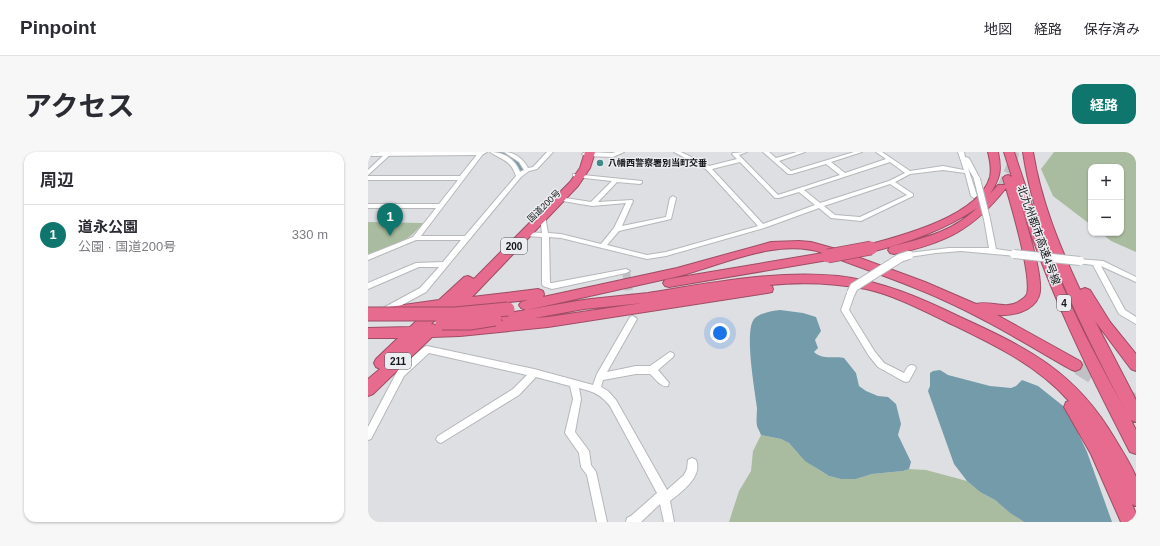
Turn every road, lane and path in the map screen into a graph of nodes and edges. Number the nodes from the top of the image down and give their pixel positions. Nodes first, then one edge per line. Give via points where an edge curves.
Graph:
1 (493, 152) edge
2 (507, 152) edge
3 (550, 152) edge
4 (622, 152) edge
5 (677, 152) edge
6 (744, 152) edge
7 (766, 152) edge
8 (802, 152) edge
9 (859, 152) edge
10 (879, 152) edge
11 (962, 152) edge
12 (993, 152) edge
13 (1001, 152) edge
14 (1009, 152) edge
15 (1028, 152) edge
16 (373, 153) edge
17 (483, 153) edge
18 (587, 153) edge
19 (388, 154) junction
20 (740, 160) junction
21 (776, 160) junction
22 (890, 160) junction
23 (827, 162) junction
24 (708, 168) junction
25 (527, 170) junction
26 (967, 172) junction
27 (368, 173) edge
28 (909, 173) junction
29 (578, 175) junction
30 (844, 175) junction
31 (519, 176) junction
32 (368, 178) edge
33 (463, 178) junction
34 (616, 180) junction
35 (640, 182) dead end
36 (891, 182) junction
37 (1002, 187) tunnel mouth
38 (801, 190) junction
39 (974, 196) dead end
40 (673, 198) dead end
41 (556, 199) junction
42 (592, 204) junction
43 (368, 206) edge
44 (442, 206) junction
45 (818, 206) junction
46 (1042, 213) junction
47 (539, 216) junction
48 (762, 227) junction
49 (617, 229) junction
50 (526, 234) junction
51 (546, 234) junction
52 (415, 238) junction
53 (467, 238) junction
54 (602, 246) junction
55 (875, 250) junction
56 (993, 250) junction
57 (368, 258) edge
58 (833, 259) junction
59 (1096, 263) junction
60 (445, 264) junction
61 (626, 271) dead end
62 (1136, 280) edge
63 (368, 286) edge
64 (927, 287) junction
65 (643, 298) junction
66 (458, 303) junction
67 (443, 304) junction
68 (526, 305) junction
69 (966, 305) junction
70 (916, 309) junction
71 (368, 310) edge
72 (386, 310) junction
73 (368, 314) edge
74 (508, 314) junction
75 (633, 319) tunnel mouth
76 (1136, 321) edge
77 (368, 324) edge
78 (413, 332) junction
79 (428, 332) junction
80 (368, 333) edge
81 (670, 355) dead end
82 (1039, 364) junction
83 (1136, 365) edge
84 (1075, 366) tunnel mouth
85 (912, 368) dead end
86 (652, 370) junction
87 (534, 373) junction
88 (368, 376) edge
89 (600, 377) junction
90 (574, 383) junction
91 (665, 383) dead end
92 (368, 389) edge
93 (596, 389) junction
94 (1136, 415) edge
95 (368, 436) edge
96 (441, 439) dead end
97 (1136, 446) edge
98 (692, 463) dead end
99 (664, 496) junction
100 (1136, 497) edge
101 (602, 522) edge
102 (631, 522) edge
103 (668, 522) edge
104 (1130, 522) edge

1 - 31 street via 514,164
2 - 25 street via 521,161
3 - 25 street via 534,168
4 - 18 street via 613,155
5 - 24 street
6 - 20 street via 735,154
7 - 21 street
8 - 21 street
9 - 23 street
10 - 22 street
11 - 26 street
11 - 56 street, bridge via 977,179
12 - 55 highway via 994,178 985,192 969,208 946,223
13 - 69 highway via 1033,276 1034,294 1022,306 1012,310
14 - 97 highway, 北九州都市高速4号線 / 4 via 1036,233 1065,305
15 - 46 highway, 北九州都市高速4号線 / 4
16 - 19 street
17 - 19 street
17 - 33 street
18 - 29 highway, 国道200号 / 200
19 - 27 street
20 - 24 street
20 - 38 street via 776,197
21 - 23 street via 790,173
22 - 28 street
22 - 30 street
23 - 30 street
24 - 48 street
25 - 31 street
26 - 28 street via 943,168
26 - 39 street
28 - 36 street
29 - 34 street
29 - 41 highway, 国道200号 / 200
30 - 38 street
31 - 53 street
32 - 33 street
33 - 44 street
34 - 35 street
34 - 42 street
36 - 45 street
36 - 45 street via 911,195 861,219 832,217
37 - 55 highway via 978,213 949,234 922,244
38 - 45 street
40 - 49 street via 668,218
41 - 42 street
41 - 47 highway, 国道200号 / 200
42 - 49 street via 630,201
43 - 44 street
44 - 52 street
45 - 48 street
46 - 83 highway via 1094,309
46 - 94 highway, 北九州都市高速4号線 / 4 via 1083,308
47 - 50 highway, 国道200号 / 200
47 - 51 street
47 - 67 highway, 国道200号 / 200
48 - 54 street via 647,257
49 - 54 street
50 - 51 street
50 - 66 highway, 国道200号 / 200
51 - 54 street
51 - 61 street via 546,284 552,286
52 - 53 street
52 - 57 street
53 - 60 street
55 - 58 highway
56 - 59 street, bridge
56 - 85 street, bridge via 953,248 909,255 854,287 845,310 872,354 881,365 906,378
58 - 65 highway
58 - 68 highway
59 - 62 street
59 - 76 street via 1122,312
60 - 63 street via 418,265
60 - 72 street via 423,290
64 - 66 highway via 844,246 821,239 787,237 765,240 677,265 568,289 506,299
64 - 68 highway via 819,247 783,244 685,270
64 - 69 highway
65 - 74 highway
65 - 82 highway via 710,286 779,280 852,283 884,290 922,304 1002,342
66 - 67 highway
66 - 79 highway, 国道200号 / 200
67 - 72 highway
67 - 78 highway, 国道200号 / 200
68 - 74 highway
69 - 84 highway
70 - 79 highway via 898,302 837,288 788,287 548,322
70 - 82 highway via 1001,344
70 - 104 highway via 1015,358 1052,384 1079,416 1091,437
71 - 72 highway
73 - 74 highway, bridge
74 - 77 highway, bridge via 470,323
75 - 89 street
78 - 79 highway
78 - 80 highway
78 - 88 highway, 211
79 - 92 highway, 211
81 - 86 street
82 - 100 highway via 1070,390 1082,405 1110,447
86 - 89 street via 636,370
86 - 91 street
87 - 90 street
87 - 95 street via 427,349 401,373
87 - 96 street via 516,392
89 - 93 street
90 - 93 street
90 - 101 street via 577,399 570,433 584,451
93 - 99 street via 605,394 612,403
98 - 99 street via 693,470 686,481
99 - 102 street
99 - 103 street

